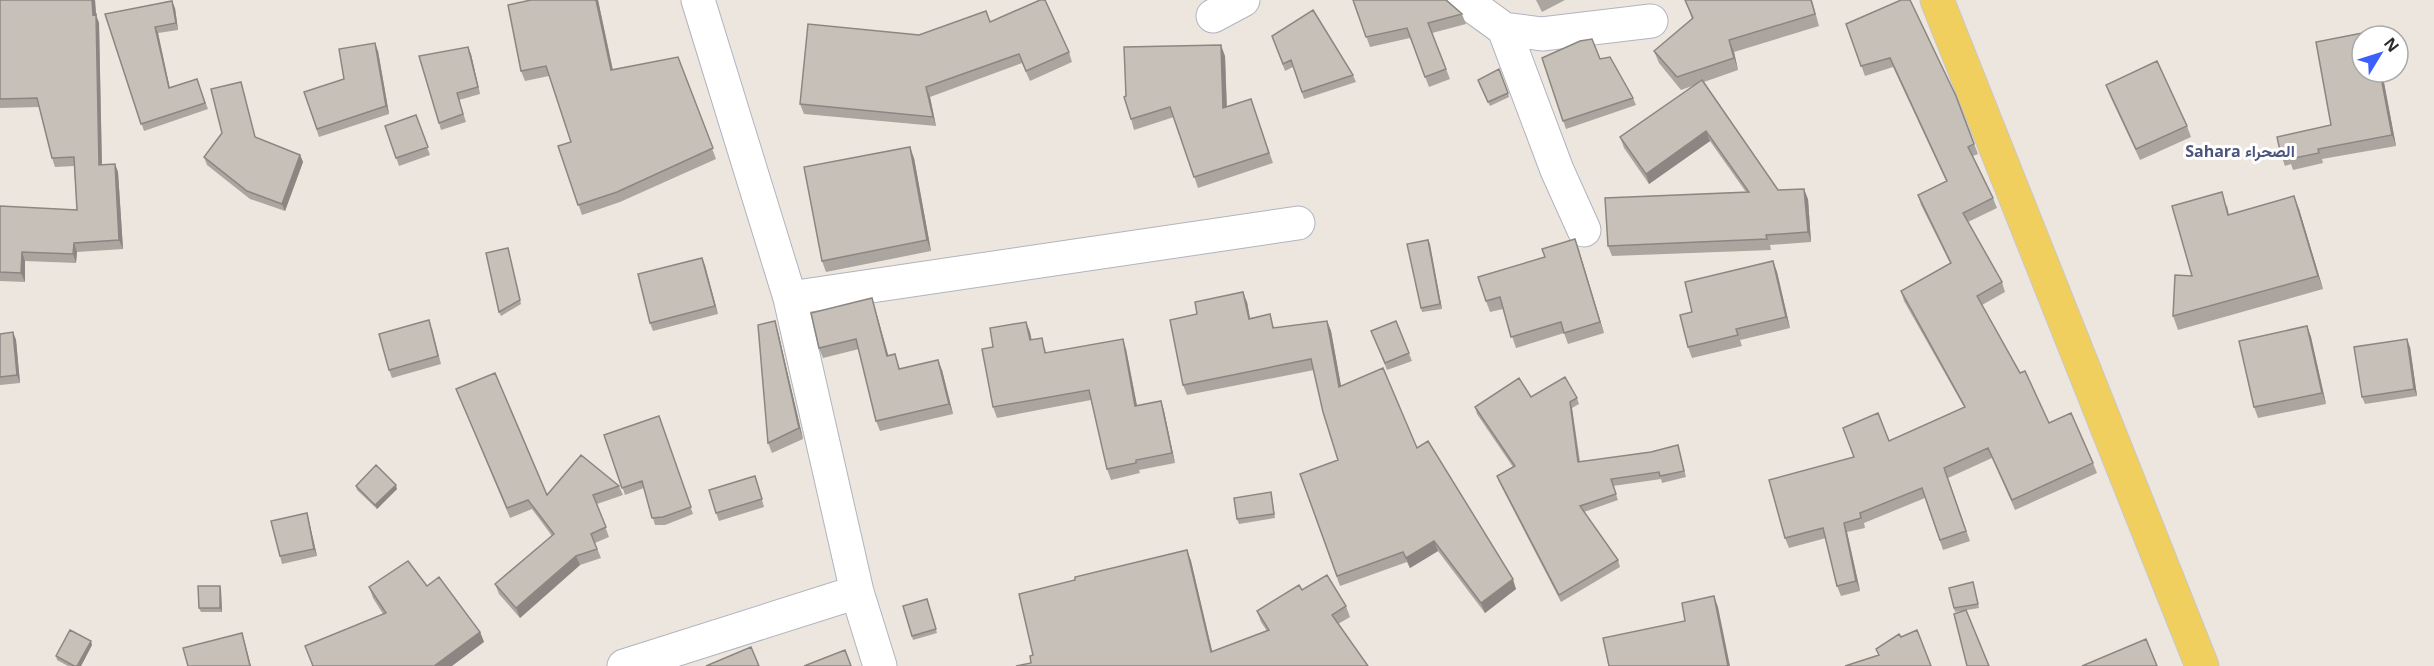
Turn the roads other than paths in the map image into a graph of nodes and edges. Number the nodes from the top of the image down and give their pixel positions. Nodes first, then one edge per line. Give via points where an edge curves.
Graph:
1 (698, 0) edge
2 (1243, 0) edge
3 (1464, 0) edge
4 (1937, 0) edge
5 (1214, 16) dead end
6 (1651, 21) dead end
7 (1504, 29) junction
8 (1298, 223) dead end
9 (1584, 230) dead end
10 (790, 298) junction
11 (857, 592) junction
12 (624, 666) edge
13 (880, 666) edge
14 (2202, 666) edge

1 - 10 street
2 - 5 street
3 - 7 street
4 - 14 main road
6 - 7 street via 1542,34
7 - 9 street
8 - 10 street
10 - 11 street
11 - 12 street
11 - 13 street

